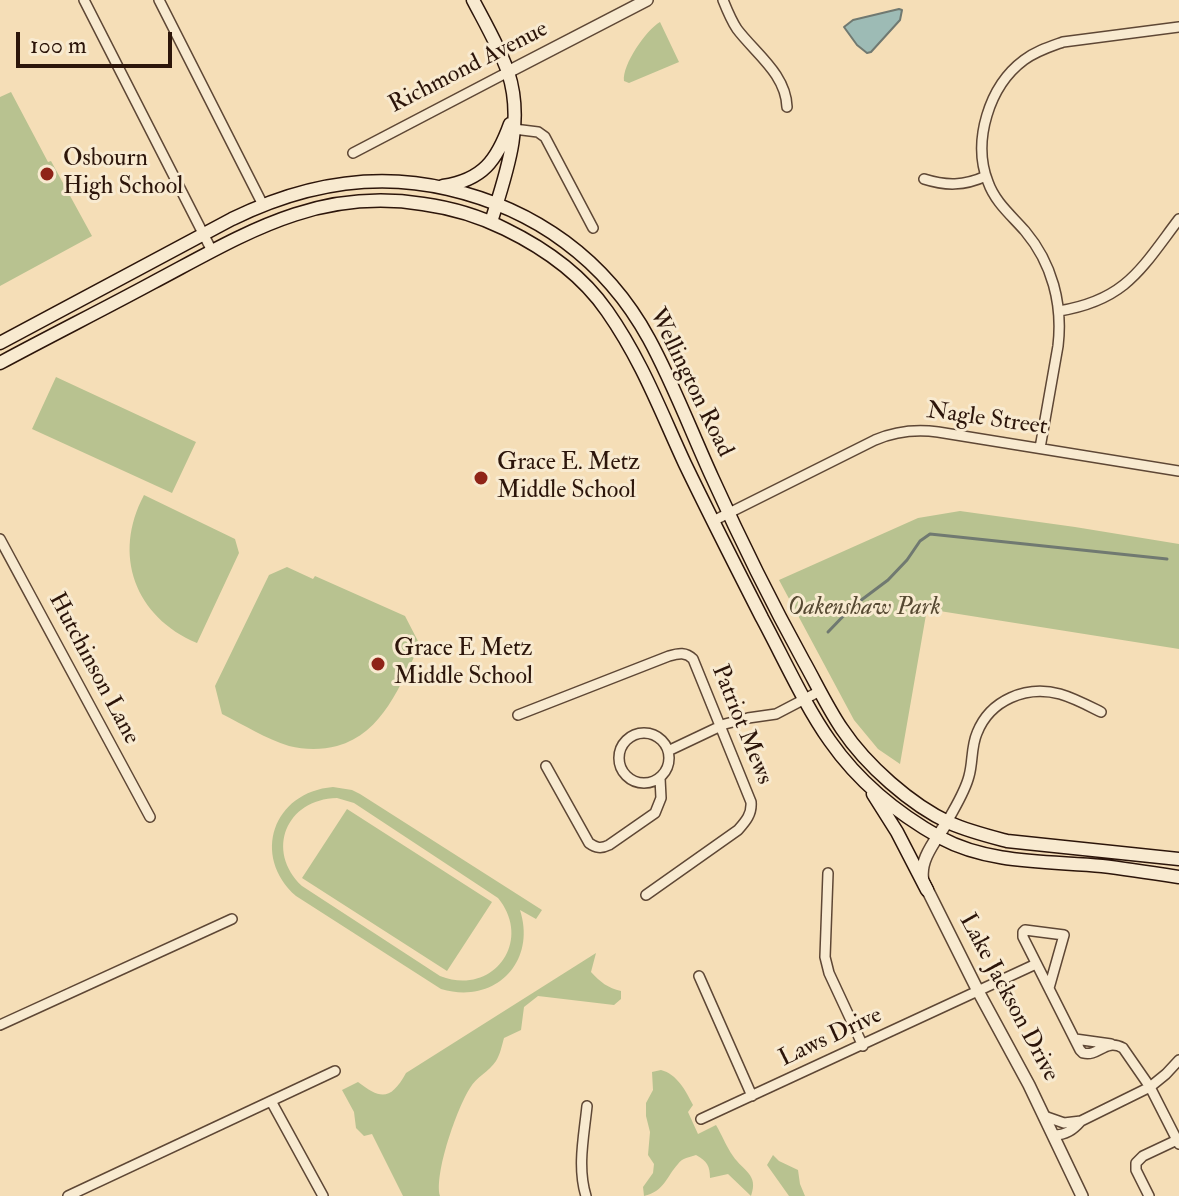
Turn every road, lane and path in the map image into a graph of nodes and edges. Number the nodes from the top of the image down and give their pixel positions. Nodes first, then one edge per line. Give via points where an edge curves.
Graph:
1 (84, 0) edge
2 (159, 0) edge
3 (473, 0) edge
4 (647, 0) edge
5 (723, 0) edge
6 (1179, 27) edge
7 (508, 72) junction
8 (787, 107) dead end
9 (514, 114) junction
10 (514, 129) junction
11 (353, 153) dead end
12 (986, 176) junction
13 (924, 179) dead end
14 (437, 186) junction
15 (497, 203) junction
16 (263, 205) junction
17 (1179, 219) edge
18 (491, 222) junction
19 (593, 228) dead end
20 (204, 235) junction
21 (212, 251) junction
22 (1059, 311) junction
23 (0, 343) edge
24 (0, 363) edge
25 (1040, 448) junction
26 (1179, 471) edge
27 (728, 513) junction
28 (713, 521) junction
29 (0, 539) edge
30 (820, 691) junction
31 (806, 699) junction
32 (1101, 712) dead end
33 (518, 715) dead end
34 (720, 726) junction
35 (668, 751) junction
36 (546, 766) dead end
37 (660, 778) junction
38 (862, 778) junction
39 (150, 817) dead end
40 (947, 822) junction
41 (939, 836) junction
42 (1179, 859) edge
43 (828, 873) dead end
44 (1179, 877) edge
45 (927, 890) junction
46 (646, 895) dead end
47 (232, 919) dead end
48 (1036, 964) junction
49 (699, 976) dead end
50 (1049, 988) junction
51 (978, 991) junction
52 (0, 1025) edge
53 (863, 1046) junction
54 (1179, 1060) edge
55 (335, 1071) dead end
56 (1150, 1087) junction
57 (752, 1096) junction
58 (271, 1101) junction
59 (587, 1106) dead end
60 (1044, 1116) junction
61 (701, 1119) dead end
62 (1081, 1121) junction
63 (1054, 1135) junction
64 (1178, 1142) edge
65 (584, 1192) edge
66 (68, 1196) edge
67 (323, 1196) edge
68 (1082, 1196) edge
69 (1149, 1196) edge

1 - 20 street
2 - 16 street
3 - 7 main road
4 - 7 street, Richmond Avenue
5 - 8 street via 737,29 779,78
6 - 12 street via 1063,42 1023,60 1002,83 989,109 982,141
7 - 9 main road
7 - 11 street, Richmond Avenue
9 - 10 main road
9 - 14 main road via 485,169 470,179
10 - 15 main road
10 - 19 street via 545,137
12 - 13 street via 959,184
12 - 22 street via 1048,267
14 - 15 main road, Wellington Road
14 - 16 main road, Wellington Road via 362,181 307,190
15 - 18 main road
15 - 27 main road, Wellington Road via 559,236 616,289 649,339
16 - 20 main road, Wellington Road
17 - 22 street via 1126,284 1091,303
18 - 21 main road, Wellington Road via 401,201 336,203 271,222
18 - 28 main road, Wellington Road via 540,248 605,307 631,346
20 - 21 street
20 - 23 main road, Wellington Road
21 - 24 main road, Wellington Road
22 - 25 street
25 - 26 street, Nagle Street
25 - 27 street, Nagle Street via 903,431
27 - 28 street, Nagle Street
27 - 30 main road, Wellington Road
28 - 31 main road, Wellington Road
29 - 39 street, Hutchinson Lane
30 - 31 street
30 - 40 main road, Wellington Road via 843,731 876,768
31 - 34 street via 776,714
31 - 38 main road, Wellington Road via 829,740
32 - 40 street via 1048,692 1017,695 998,704 978,729 968,780
33 - 34 street, Patriot Mews via 681,653 693,659
34 - 35 street
34 - 46 street, Patriot Mews via 751,802 748,819
35 - 37 street via 668,767
35 - 37 street via 646,733 627,739 620,750 618,763 629,779 648,784
36 - 37 street via 589,843 603,848 655,813
38 - 41 main road, Wellington Road
38 - 45 main road
40 - 41 street, Lake Jackson Drive
40 - 42 main road, Wellington Road via 1007,841
41 - 44 main road, Wellington Road via 1016,859
41 - 45 street, Lake Jackson Drive via 921,870
43 - 53 street via 825,957
45 - 51 street, Lake Jackson Drive
47 - 52 street
48 - 50 street
48 - 50 street via 1023,932 1064,935
48 - 51 street, Laws Drive
49 - 57 street
50 - 56 street via 1083,1053 1111,1044 1123,1048
51 - 53 street, Laws Drive
51 - 60 street, Lake Jackson Drive
53 - 57 street, Laws Drive
54 - 56 street
55 - 58 street
56 - 62 street
56 - 64 street
57 - 61 street, Laws Drive
58 - 66 street
58 - 67 street
59 - 65 street
60 - 62 street via 1064,1123
60 - 63 street, Lake Jackson Drive
62 - 63 street via 1064,1135
63 - 68 street, Lake Jackson Drive
64 - 69 street via 1136,1163

